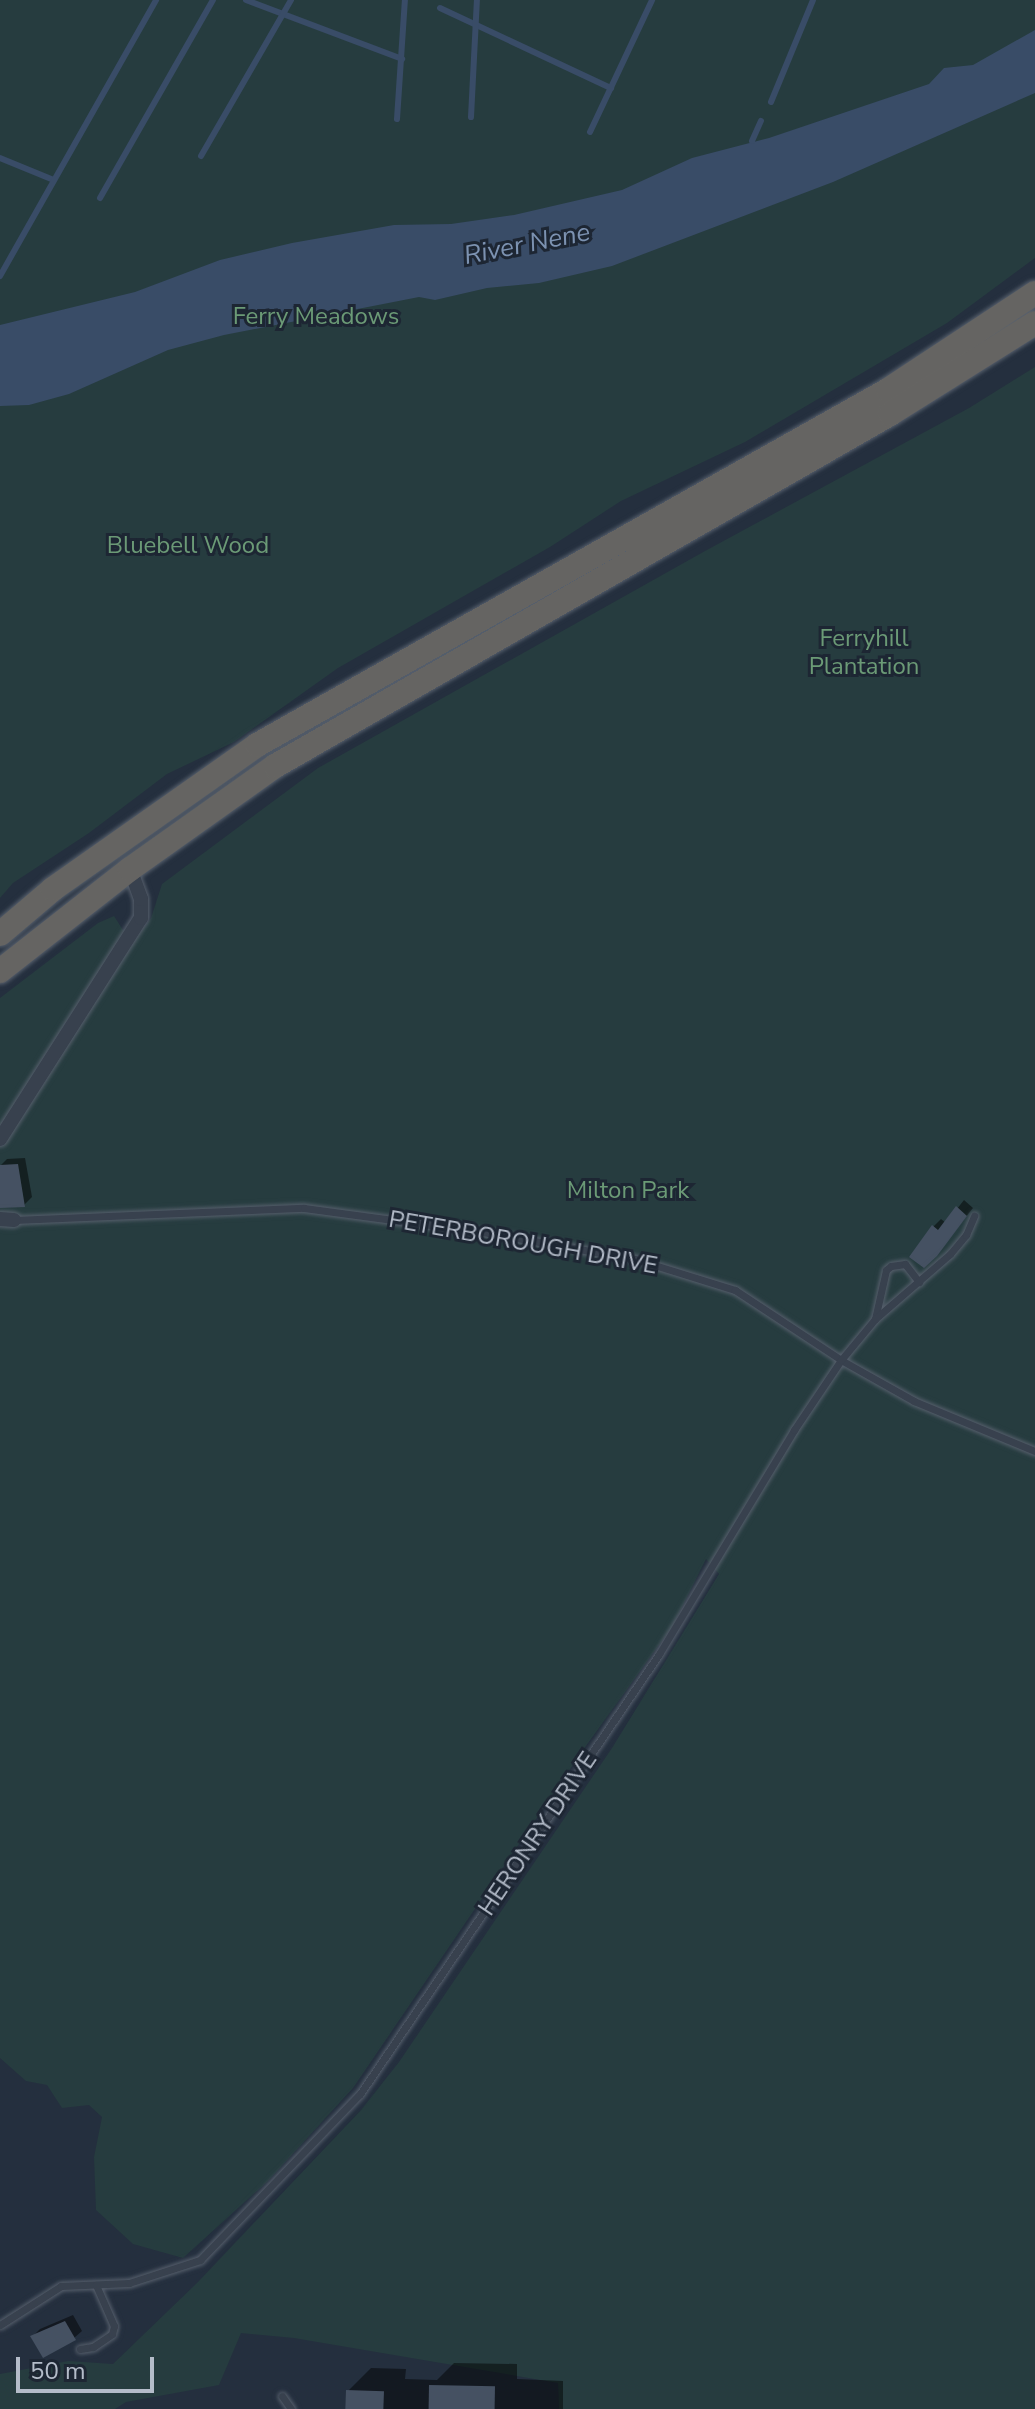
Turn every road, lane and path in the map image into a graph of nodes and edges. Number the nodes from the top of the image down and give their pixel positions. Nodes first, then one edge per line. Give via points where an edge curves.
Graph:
1 (1035, 293) edge
2 (1035, 323) edge
3 (130, 869) junction
4 (0, 934) edge
5 (0, 971) edge
6 (0, 1139) edge
7 (974, 1216) dead end
8 (7, 1219) edge
9 (919, 1282) junction
10 (875, 1319) junction
11 (841, 1360) junction
12 (1035, 1451) edge
13 (96, 2285) junction
14 (0, 2325) edge
15 (80, 2349) dead end
16 (282, 2396) dead end
17 (291, 2409) edge

1 - 4 highway via 888,390 257,745 53,889
2 - 3 highway via 890,414 349,721 275,766
3 - 5 highway
3 - 6 street via 141,899 141,918
7 - 9 lane, HERONRY DRIVE via 966,1235
8 - 11 lane, PETERBOROUGH DRIVE via 304,1208 503,1236 635,1259 735,1290
9 - 10 lane, HERONRY DRIVE
9 - 10 lane via 905,1264 886,1270
10 - 11 lane, HERONRY DRIVE
11 - 12 lane, PETERBOROUGH DRIVE via 914,1401
11 - 13 lane, HERONRY DRIVE via 659,1654 360,2094 200,2260 129,2283
13 - 14 lane, HERONRY DRIVE via 61,2286
13 - 15 lane via 114,2326 112,2334
16 - 17 lane

